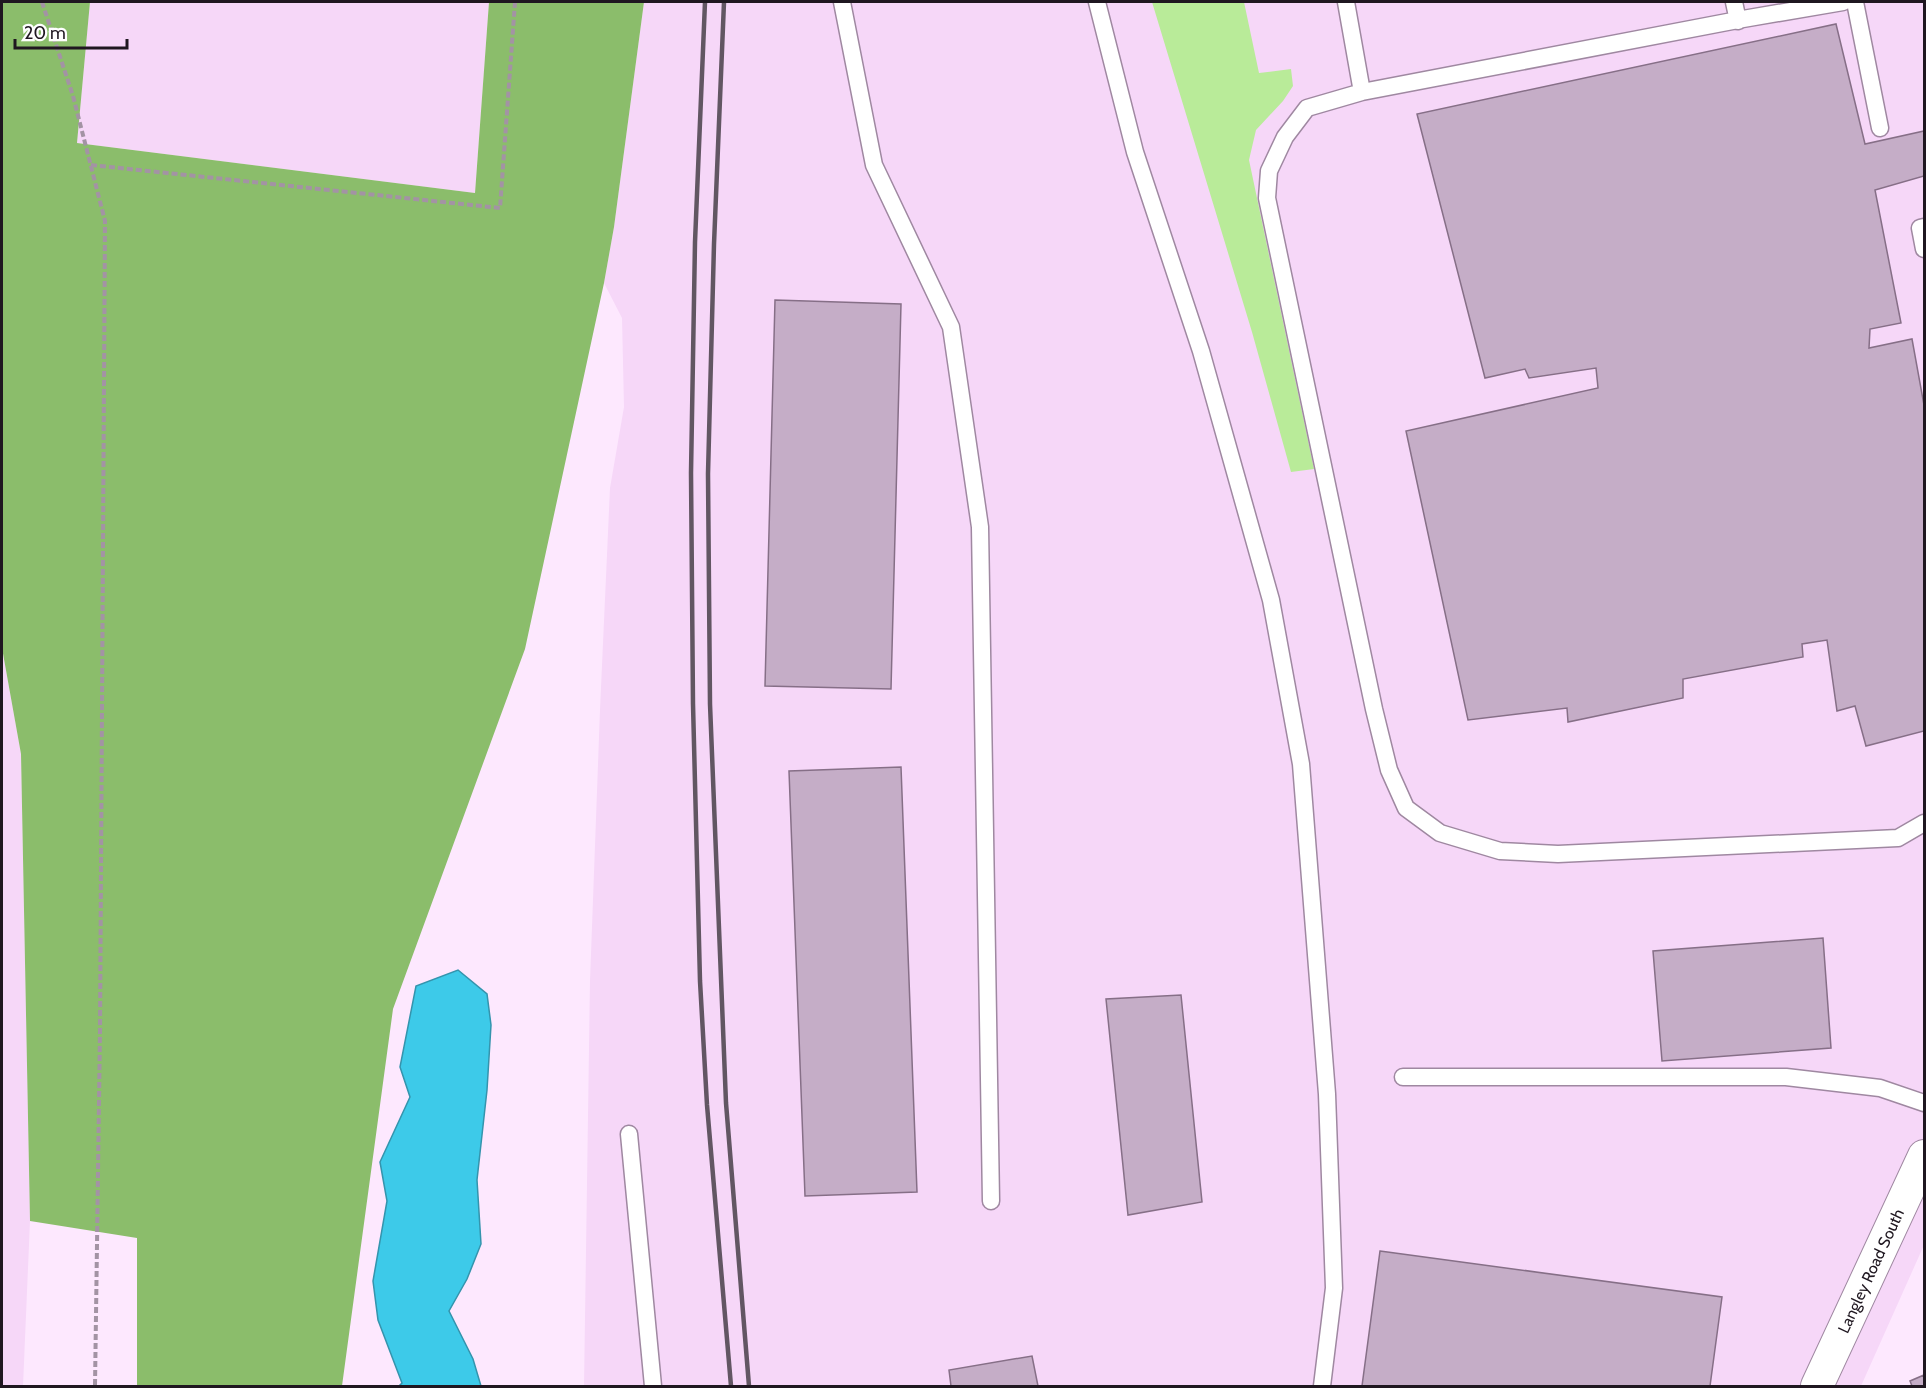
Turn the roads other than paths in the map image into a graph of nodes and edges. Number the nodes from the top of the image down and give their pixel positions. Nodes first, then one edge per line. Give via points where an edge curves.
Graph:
1 (842, 2) edge
2 (1097, 2) edge
3 (1346, 2) edge
4 (1734, 2) edge
5 (1843, 2) edge
6 (1856, 2) edge
7 (1738, 21) junction
8 (1362, 92) junction
9 (1881, 128) dead end
10 (1924, 227) edge
11 (1924, 249) edge
12 (1924, 823) edge
13 (1403, 1077) dead end
14 (1924, 1103) edge
15 (629, 1134) dead end
16 (1924, 1156) edge
17 (991, 1201) dead end
18 (653, 1386) edge
19 (1322, 1386) edge
20 (1817, 1386) edge

1 - 17 lane via 874,165 951,327 980,527
2 - 19 lane via 1135,152 1201,351 1271,600 1301,764 1327,1094 1334,1288
3 - 8 lane
4 - 7 lane
5 - 7 lane
6 - 9 lane
7 - 8 lane
8 - 12 lane via 1307,108 1285,137 1269,171 1267,198 1374,709 1389,770 1406,808 1440,833 1500,851 1558,854 1898,838
10 - 11 lane via 1920,228
13 - 14 lane via 1786,1077 1880,1088
15 - 18 lane
16 - 20 street, Langley Road South

